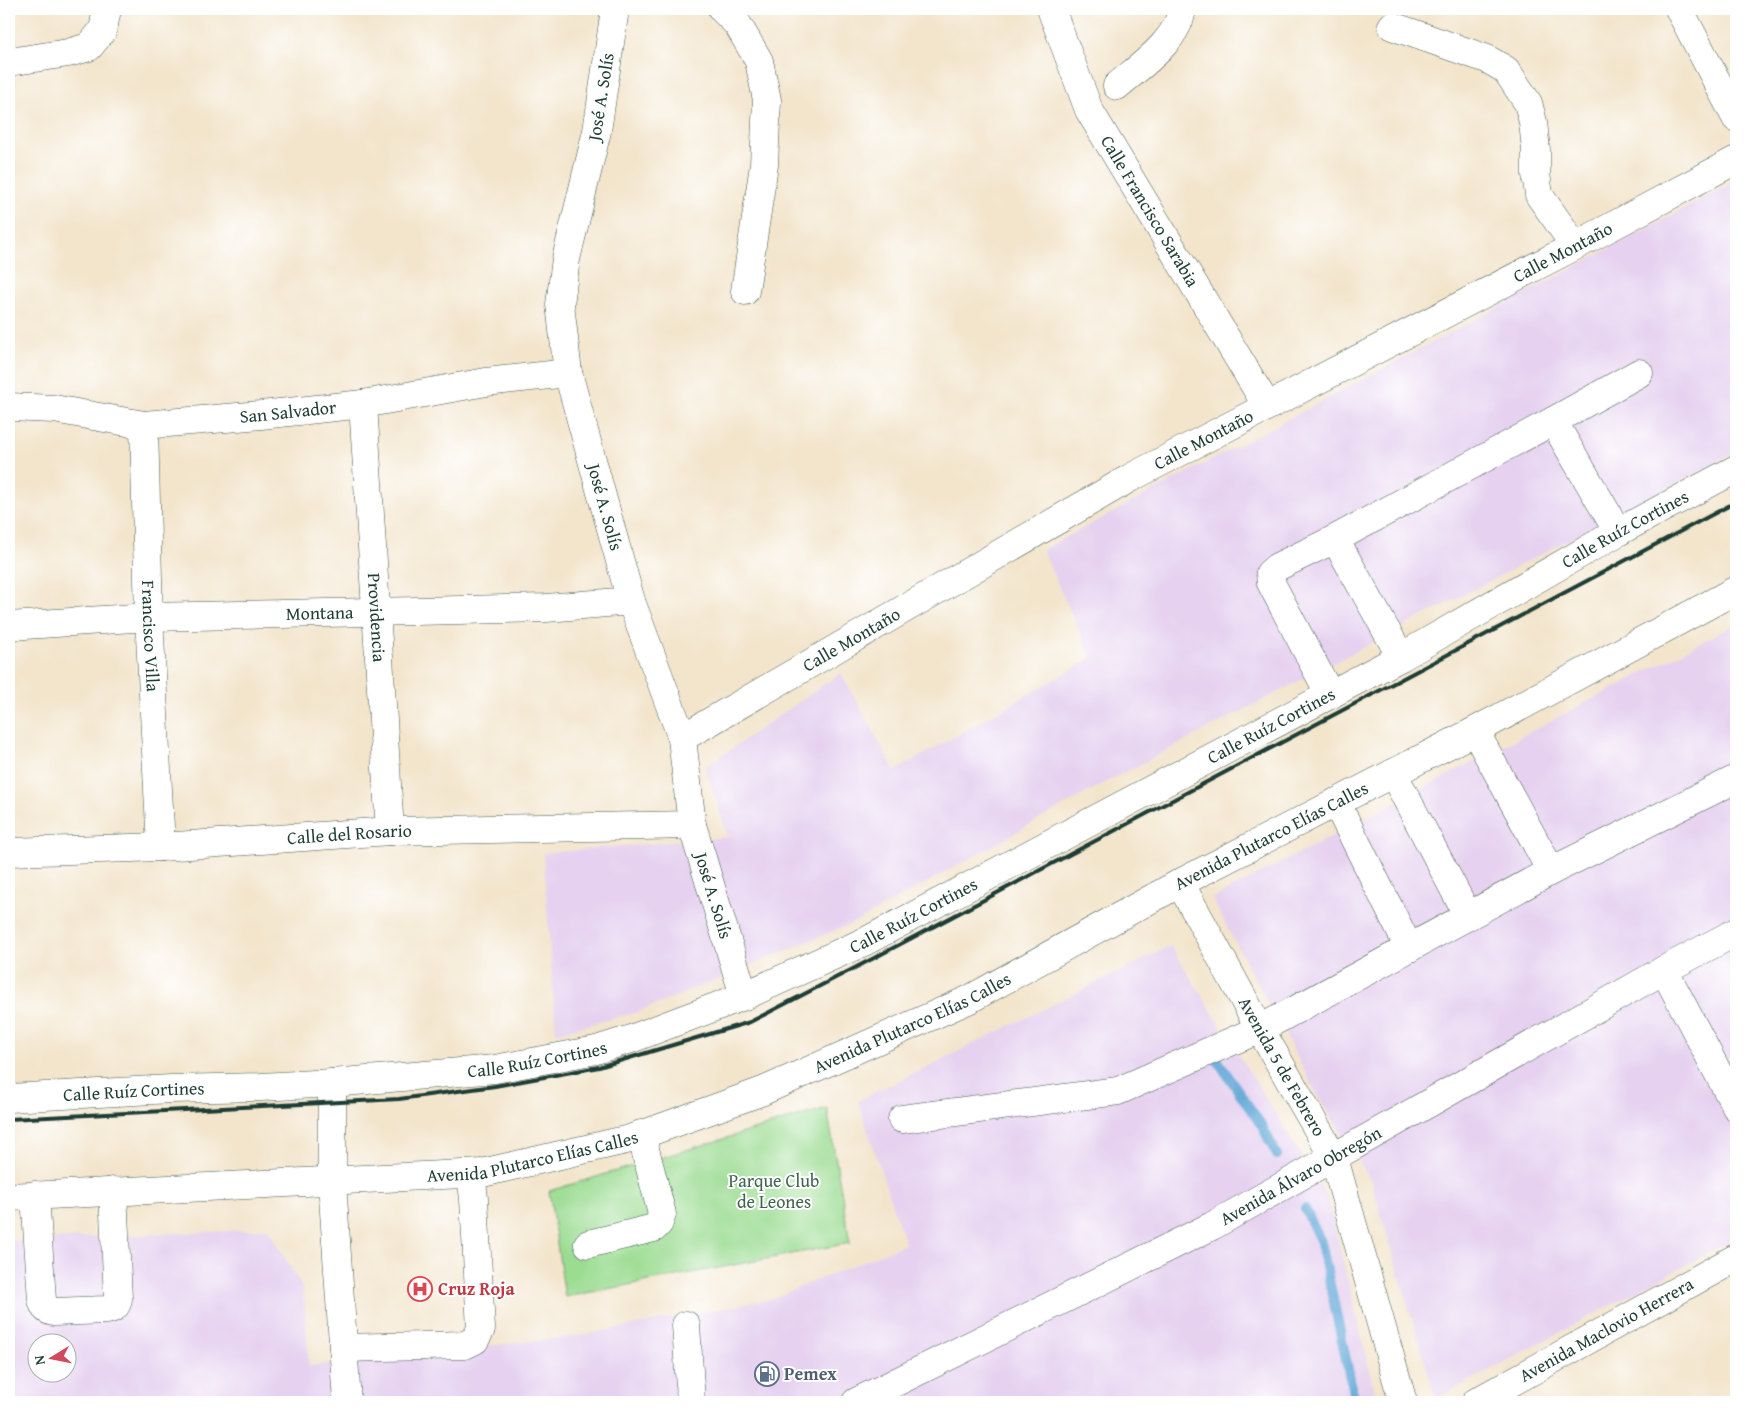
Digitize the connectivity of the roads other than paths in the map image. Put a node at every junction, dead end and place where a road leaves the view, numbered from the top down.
1 (107, 9) edge
2 (615, 9) edge
3 (722, 9) edge
4 (1051, 9) edge
5 (1182, 9) edge
6 (1679, 9) edge
7 (1392, 26) dead end
8 (9, 62) edge
9 (1117, 86) dead end
10 (1736, 118) edge
11 (1736, 160) edge
12 (1575, 246) junction
13 (745, 291) dead end
14 (1639, 373) dead end
15 (568, 374) junction
16 (363, 404) junction
17 (1267, 406) junction
18 (9, 407) edge
19 (1553, 420) junction
20 (144, 426) junction
21 (1736, 469) edge
22 (1618, 532) junction
23 (1335, 539) junction
24 (1736, 590) edge
25 (630, 600) junction
26 (376, 611) junction
27 (149, 617) junction
28 (9, 626) edge
29 (1401, 657) junction
30 (1330, 695) junction
31 (1475, 731) junction
32 (682, 738) junction
33 (1393, 773) junction
34 (1736, 779) edge
35 (1336, 802) junction
36 (692, 825) junction
37 (390, 831) junction
38 (161, 847) junction
39 (9, 852) edge
40 (1551, 871) junction
41 (1180, 883) junction
42 (1468, 916) junction
43 (1736, 932) edge
44 (1409, 948) junction
45 (1664, 970) junction
46 (744, 996) junction
47 (1260, 1028) junction
48 (332, 1083) junction
49 (9, 1098) edge
50 (1736, 1107) edge
51 (902, 1119) dead end
52 (642, 1134) junction
53 (1334, 1158) junction
54 (471, 1174) junction
55 (332, 1182) junction
56 (113, 1192) junction
57 (22, 1196) edge
58 (588, 1244) dead end
59 (1736, 1258) edge
60 (686, 1324) dead end
61 (343, 1348) junction
62 (347, 1402) edge
63 (690, 1402) edge
64 (856, 1402) edge
65 (1403, 1402) edge
66 (1476, 1402) edge

1 - 8 main road
2 - 15 main road, José A. Solís
3 - 13 main road
4 - 17 main road, Calle Francisco Sarabia
5 - 9 main road
6 - 10 main road
7 - 12 main road
11 - 12 main road, Calle Montaño
12 - 17 main road, Calle Montaño
14 - 19 main road
15 - 16 main road, San Salvador
15 - 25 main road, José A. Solís
16 - 20 main road, San Salvador
16 - 26 main road, Providencia
17 - 32 main road, Calle Montaño
18 - 20 main road, San Salvador
19 - 22 main road
19 - 23 main road
20 - 27 main road, Francisco Villa
21 - 22 main road, Calle Ruíz Cortines
22 - 29 main road, Calle Ruíz Cortines
23 - 29 main road
23 - 30 main road
24 - 31 main road, Avenida Plutarco Elías Calles
25 - 26 main road, Montana
25 - 32 main road, José A. Solís
26 - 27 main road, Montana
26 - 37 main road, Providencia
27 - 28 main road, Montana
27 - 38 main road, Francisco Villa
29 - 30 main road, Calle Ruíz Cortines
30 - 46 main road, Calle Ruíz Cortines
31 - 33 main road, Avenida Plutarco Elías Calles
31 - 40 main road
32 - 36 main road, José A. Solís
33 - 35 main road, Avenida Plutarco Elías Calles
33 - 42 main road
34 - 40 main road
35 - 41 main road, Avenida Plutarco Elías Calles
35 - 44 main road
36 - 37 main road, Calle del Rosario
36 - 46 main road, José A. Solís
37 - 38 main road, Calle del Rosario
38 - 39 main road, Calle del Rosario
40 - 42 main road
41 - 47 main road, Avenida 5 de Febrero
41 - 52 main road, Avenida Plutarco Elías Calles
42 - 44 main road
43 - 45 main road, Avenida Álvaro Obregón
44 - 47 main road
45 - 50 main road
45 - 53 main road, Avenida Álvaro Obregón
46 - 48 main road, Calle Ruíz Cortines
47 - 51 main road
47 - 53 main road, Avenida 5 de Febrero
48 - 49 main road, Calle Ruíz Cortines
48 - 55 main road
52 - 54 main road, Avenida Plutarco Elías Calles
52 - 58 main road
53 - 64 main road, Avenida Álvaro Obregón
53 - 65 main road, Avenida 5 de Febrero
54 - 55 main road, Avenida Plutarco Elías Calles
54 - 61 main road
55 - 56 main road, Avenida Plutarco Elías Calles
55 - 61 main road
56 - 57 main road, Avenida Plutarco Elías Calles
56 - 57 main road
59 - 66 main road, Avenida Maclovio Herrera
60 - 63 main road
61 - 62 main road

